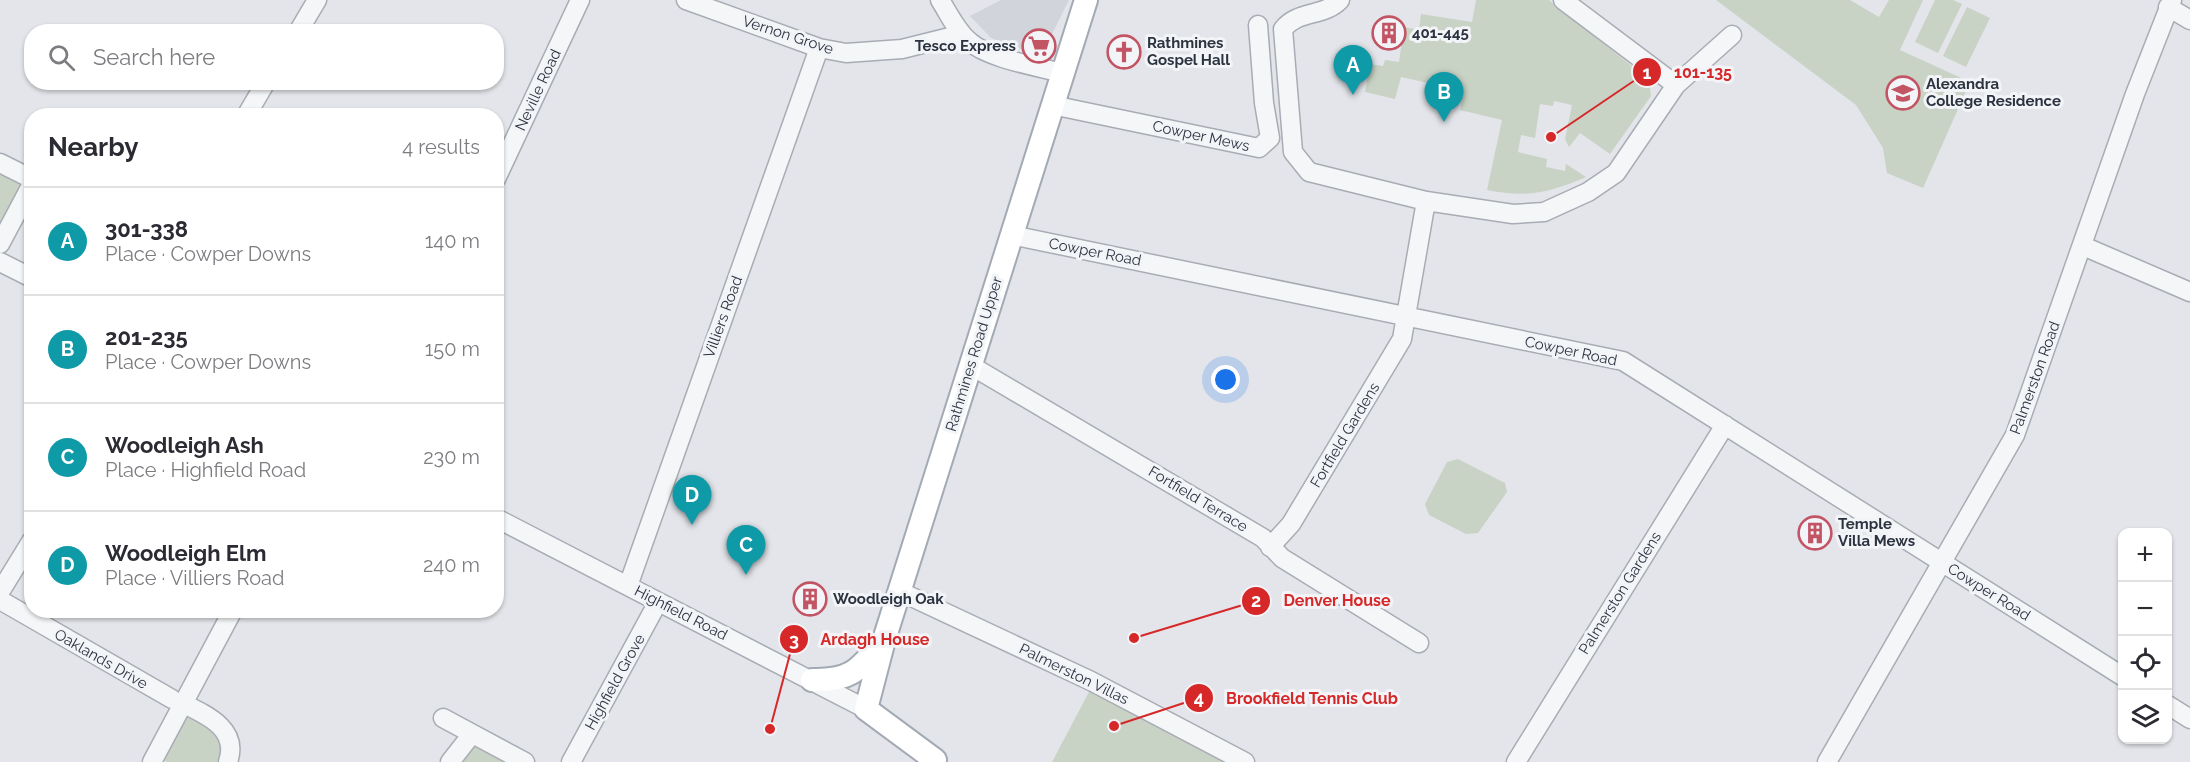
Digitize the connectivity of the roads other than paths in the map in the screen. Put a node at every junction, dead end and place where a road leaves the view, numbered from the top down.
1 (317, 0) edge
2 (580, 0) edge
3 (686, 0) edge
4 (940, 0) edge
5 (1086, 0) edge
6 (1340, 0) edge
7 (1563, 0) edge
8 (2170, 4) edge
9 (2190, 20) edge
10 (303, 24) edge
11 (1258, 25) dead end
12 (962, 34) junction
13 (1732, 35) dead end
14 (819, 48) junction
15 (1062, 73) junction
16 (1676, 85) junction
17 (261, 90) edge
18 (1052, 105) junction
19 (251, 108) edge
20 (504, 162) edge
21 (0, 163) edge
22 (24, 175) edge
23 (24, 199) edge
24 (1426, 201) junction
25 (1011, 236) junction
26 (0, 244) edge
27 (2083, 246) junction
28 (0, 262) edge
29 (24, 274) edge
30 (2190, 292) edge
31 (1405, 315) junction
32 (970, 365) junction
33 (1725, 425) junction
34 (504, 522) edge
35 (1270, 547) junction
36 (24, 553) edge
37 (1942, 564) junction
38 (628, 586) junction
39 (900, 591) junction
40 (0, 592) edge
41 (0, 600) edge
42 (658, 602) junction
43 (24, 614) edge
44 (31, 618) edge
45 (228, 618) edge
46 (884, 640) junction
47 (1419, 643) dead end
48 (2118, 674) edge
49 (812, 680) junction
50 (178, 702) junction
51 (2172, 708) edge
52 (866, 709) junction
53 (443, 718) dead end
54 (2190, 719) edge
55 (472, 734) junction
56 (936, 761) edge
57 (152, 762) edge
58 (228, 762) edge
59 (450, 762) edge
60 (525, 762) edge
61 (571, 762) edge
62 (1245, 762) edge
63 (1516, 762) edge
64 (1827, 762) edge

1 - 10 street
2 - 20 street, Neville Road
3 - 14 street, Vernon Grove
4 - 12 street
5 - 15 main road, Rathmines Road Upper
6 - 24 street
7 - 16 street
8 - 9 street
8 - 27 street, Palmerston Road
11 - 18 street, Cowper Mews
12 - 14 street, Vernon Grove
12 - 15 street
13 - 16 street
14 - 38 street, Villiers Road
15 - 18 main road, Rathmines Road Upper
16 - 24 street
17 - 19 street
18 - 25 main road, Rathmines Road Upper
21 - 22 street
23 - 26 street
24 - 31 street, Fortfield Gardens
25 - 31 street, Cowper Road
25 - 32 main road, Rathmines Road Upper
27 - 30 street
27 - 37 street, Palmerston Road
28 - 29 street
31 - 33 street, Cowper Road
31 - 35 street, Fortfield Gardens
32 - 35 street, Fortfield Terrace
32 - 39 main road, Rathmines Road Upper
33 - 37 street, Cowper Road
33 - 63 street, Palmerston Gardens
34 - 38 street, Highfield Road
35 - 47 street, Fortfield Terrace
36 - 40 street
37 - 48 street, Cowper Road
37 - 64 street, Palmerston Road
38 - 42 street, Highfield Road
39 - 46 main road, Rathmines Road Upper
39 - 62 street, Palmerston Villas
41 - 43 street, Oaklands Drive
42 - 49 street, Highfield Road
42 - 61 street, Highfield Grove
44 - 50 street, Oaklands Drive
45 - 50 street
46 - 49 main road
46 - 52 main road, Rathmines Road Upper
49 - 52 street, Highfield Road
50 - 57 street
50 - 58 street, Oaklands Drive
51 - 54 street
52 - 56 main road
53 - 55 street
55 - 59 street
55 - 60 street

